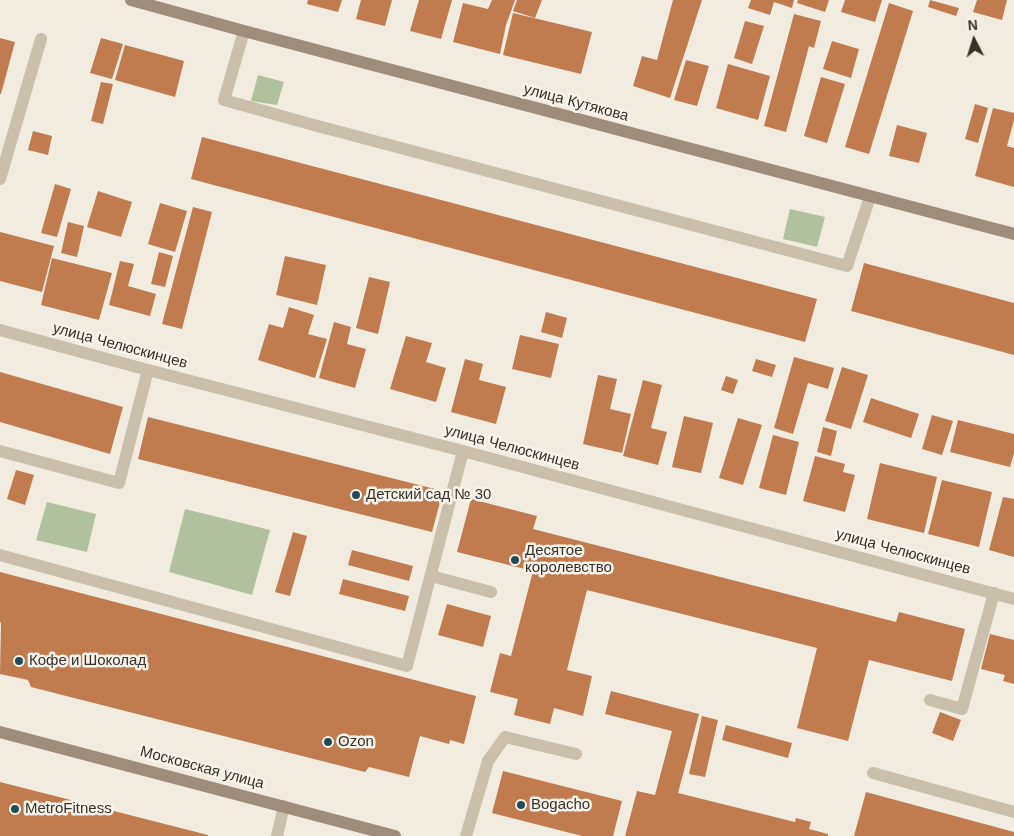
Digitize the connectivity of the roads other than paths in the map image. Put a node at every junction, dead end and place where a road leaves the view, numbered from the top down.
1 (131, 0) edge
2 (244, 31) junction
3 (41, 39) dead end
4 (0, 179) edge
5 (870, 197) junction
6 (1014, 234) edge
7 (0, 330) edge
8 (148, 370) junction
9 (0, 451) edge
10 (463, 452) junction
11 (0, 555) edge
12 (431, 576) junction
13 (491, 592) dead end
14 (994, 594) junction
15 (1014, 599) edge
16 (930, 700) dead end
17 (0, 732) edge
18 (576, 754) dead end
19 (873, 773) dead end
20 (284, 806) junction
21 (1014, 812) edge
22 (360, 831) edge
23 (277, 836) edge
24 (395, 836) edge
25 (466, 836) edge

1 - 2 street, улица Кутякова
2 - 5 street, улица Кутякова
2 - 5 street
3 - 4 street
5 - 6 street, улица Кутякова
7 - 8 street, улица Челюскинцев
8 - 9 street
8 - 10 street, улица Челюскинцев
10 - 12 street
10 - 14 street, улица Челюскинцев
11 - 12 street
12 - 13 street
14 - 15 street, улица Челюскинцев
14 - 16 street
17 - 20 street, Московская улица
18 - 25 street
19 - 21 street
20 - 22 street, Московская улица
20 - 23 street
22 - 24 street, Московская улица

